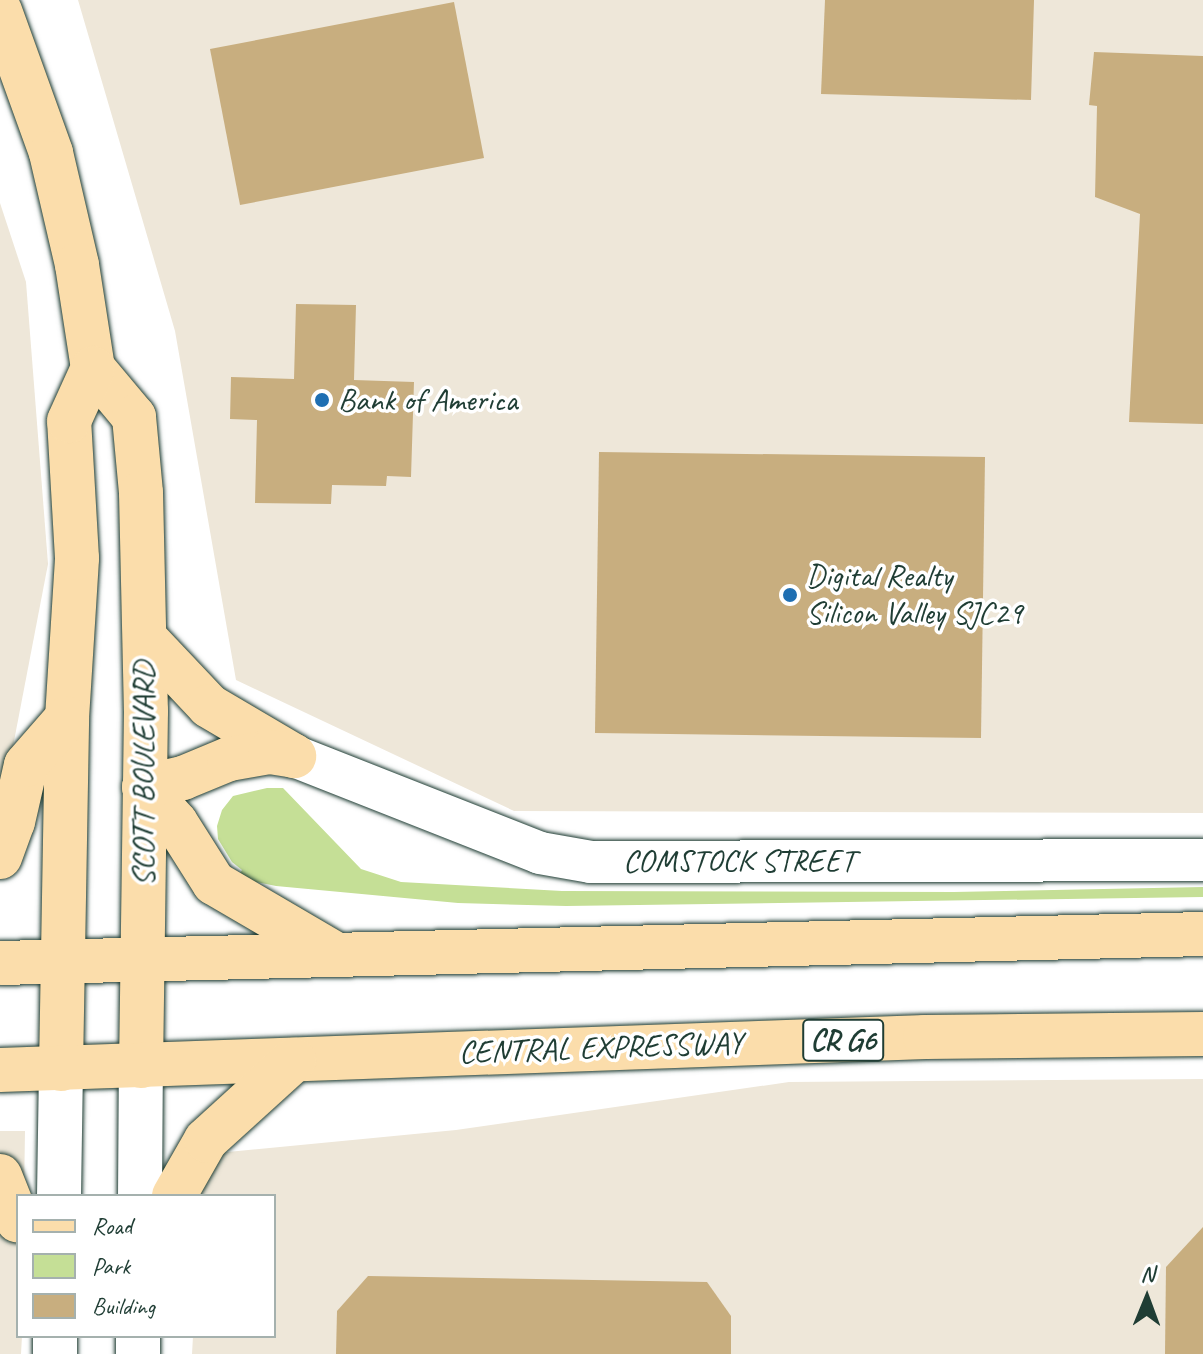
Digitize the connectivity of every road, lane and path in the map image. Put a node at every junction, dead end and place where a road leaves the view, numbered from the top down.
1 (0, 11) edge
2 (93, 368) junction
3 (145, 638) junction
4 (67, 718) junction
5 (294, 756) junction
6 (144, 787) junction
7 (0, 857) edge
8 (1203, 860) edge
9 (1203, 934) edge
10 (334, 953) junction
11 (143, 960) junction
12 (64, 962) junction
13 (0, 963) edge
14 (1203, 1034) edge
15 (294, 1060) junction
16 (141, 1066) junction
17 (61, 1069) junction
18 (0, 1070) edge
19 (0, 1176) edge
20 (59, 1194) edge
21 (140, 1194) edge
22 (175, 1194) edge
23 (16, 1216) edge

1 - 2 main road
2 - 3 main road, SCOTT BOULEVARD
2 - 4 main road
3 - 5 main road
3 - 6 main road, SCOTT BOULEVARD
4 - 7 main road
4 - 12 main road
5 - 6 main road
5 - 8 street, COMSTOCK STREET
6 - 10 main road
6 - 11 main road, SCOTT BOULEVARD
9 - 10 main road
10 - 11 main road
11 - 12 main road
11 - 16 main road, SCOTT BOULEVARD
12 - 13 main road
12 - 17 main road
14 - 15 main road, CENTRAL EXPRESSWAY / CR G6
15 - 16 main road, CENTRAL EXPRESSWAY / CR G6
15 - 22 main road
16 - 17 main road, CENTRAL EXPRESSWAY / CR G6
16 - 21 main road, SCOTT BOULEVARD
17 - 18 main road, CENTRAL EXPRESSWAY / CR G6
17 - 20 main road
19 - 23 main road

